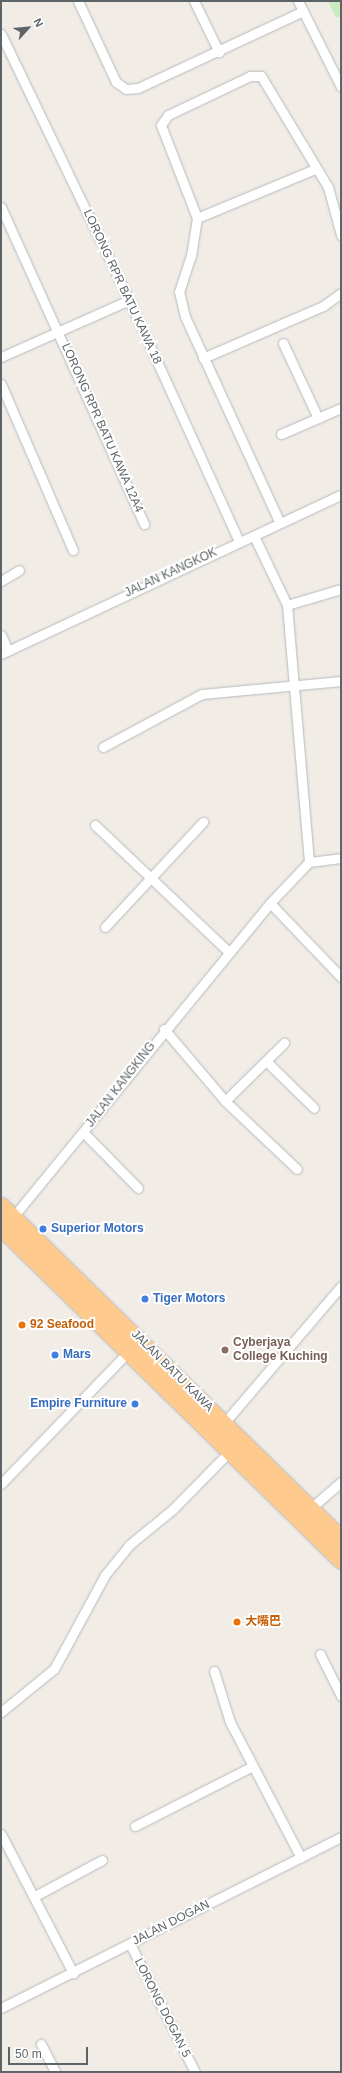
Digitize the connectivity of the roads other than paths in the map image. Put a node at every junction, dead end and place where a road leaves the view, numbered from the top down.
1 (78, 1) edge
2 (194, 1) edge
3 (298, 1) edge
4 (303, 11) junction
5 (1, 34) edge
6 (219, 52) junction
7 (341, 87) edge
8 (315, 169) junction
9 (1, 207) edge
10 (197, 218) junction
11 (341, 235) edge
12 (341, 293) edge
13 (130, 300) junction
14 (60, 332) junction
15 (283, 342) dead end
16 (1, 358) edge
17 (203, 358) junction
18 (1, 384) edge
19 (341, 408) edge
20 (318, 418) junction
21 (281, 434) dead end
22 (341, 495) edge
23 (280, 522) junction
24 (144, 524) dead end
25 (254, 536) junction
26 (239, 541) junction
27 (73, 550) dead end
28 (19, 570) dead end
29 (1, 580) edge
30 (341, 589) edge
31 (287, 605) junction
32 (1, 635) edge
33 (4, 652) edge
34 (341, 681) edge
35 (297, 685) junction
36 (103, 747) dead end
37 (204, 822) dead end
38 (95, 825) dead end
39 (341, 858) edge
40 (309, 862) junction
41 (150, 878) junction
42 (270, 903) junction
43 (104, 927) dead end
44 (228, 951) junction
45 (341, 977) edge
46 (164, 1029) junction
47 (284, 1043) dead end
48 (266, 1061) junction
49 (225, 1100) junction
50 (314, 1108) dead end
51 (84, 1133) junction
52 (297, 1169) dead end
53 (138, 1188) dead end
54 (5, 1217) edge
55 (341, 1286) edge
56 (128, 1352) junction
57 (225, 1422) junction
58 (229, 1452) junction
59 (341, 1482) edge
60 (1, 1484) edge
61 (311, 1508) junction
62 (341, 1539) edge
63 (341, 1560) edge
64 (320, 1654) dead end
65 (214, 1671) dead end
66 (341, 1696) edge
67 (1, 1712) edge
68 (251, 1767) junction
69 (135, 1826) dead end
70 (1, 1834) edge
71 (341, 1837) edge
72 (301, 1858) junction
73 (102, 1860) dead end
74 (35, 1896) junction
75 (130, 1944) junction
76 (72, 1973) junction
77 (1, 2008) edge
78 (41, 2044) dead end
79 (55, 2072) edge
80 (195, 2072) edge

1 - 6 street
2 - 6 street
3 - 4 street
4 - 6 street
4 - 7 street
5 - 13 street, LORONG RPR BATU KAWA 18
8 - 10 street
8 - 10 street
8 - 11 street
9 - 14 street, LORONG RPR BATU KAWA 12A4
10 - 17 street
12 - 17 street
13 - 14 street
13 - 26 street, LORONG RPR BATU KAWA 18
14 - 16 street
14 - 24 street, LORONG RPR BATU KAWA 12A4
15 - 20 street
17 - 23 street
18 - 27 street
19 - 20 street
20 - 21 street
22 - 23 street, JALAN KANGKOK
23 - 25 street, JALAN KANGKOK
25 - 26 street, JALAN KANGKOK
25 - 31 street
26 - 33 street, JALAN KANGKOK
28 - 29 street
30 - 31 street
31 - 35 street
32 - 33 street
34 - 35 street
35 - 36 street
35 - 40 street
37 - 41 street
38 - 41 street
39 - 40 street
40 - 42 street, JALAN KANGKING
41 - 43 street
41 - 44 street
42 - 44 street, JALAN KANGKING
42 - 45 street
44 - 46 street, JALAN KANGKING
46 - 49 street
46 - 51 street, JALAN KANGKING
47 - 48 street
48 - 49 street
48 - 50 street
49 - 52 street
51 - 53 street
51 - 54 street, JALAN KANGKING
54 - 56 highway, JALAN BATU KAWA
54 - 57 highway, JALAN BATU KAWA
55 - 57 street
56 - 58 highway, JALAN BATU KAWA
56 - 60 street
57 - 61 highway, JALAN BATU KAWA
58 - 63 highway, JALAN BATU KAWA
58 - 67 street
59 - 61 street
61 - 62 highway, JALAN BATU KAWA
64 - 66 street
65 - 68 street
68 - 69 street
68 - 72 street
70 - 74 street
71 - 72 street, JALAN DOGAN
72 - 75 street, JALAN DOGAN
73 - 74 street
74 - 76 street
75 - 76 street, JALAN DOGAN
75 - 80 street, LORONG DOGAN 5
76 - 77 street, JALAN DOGAN
78 - 79 street

